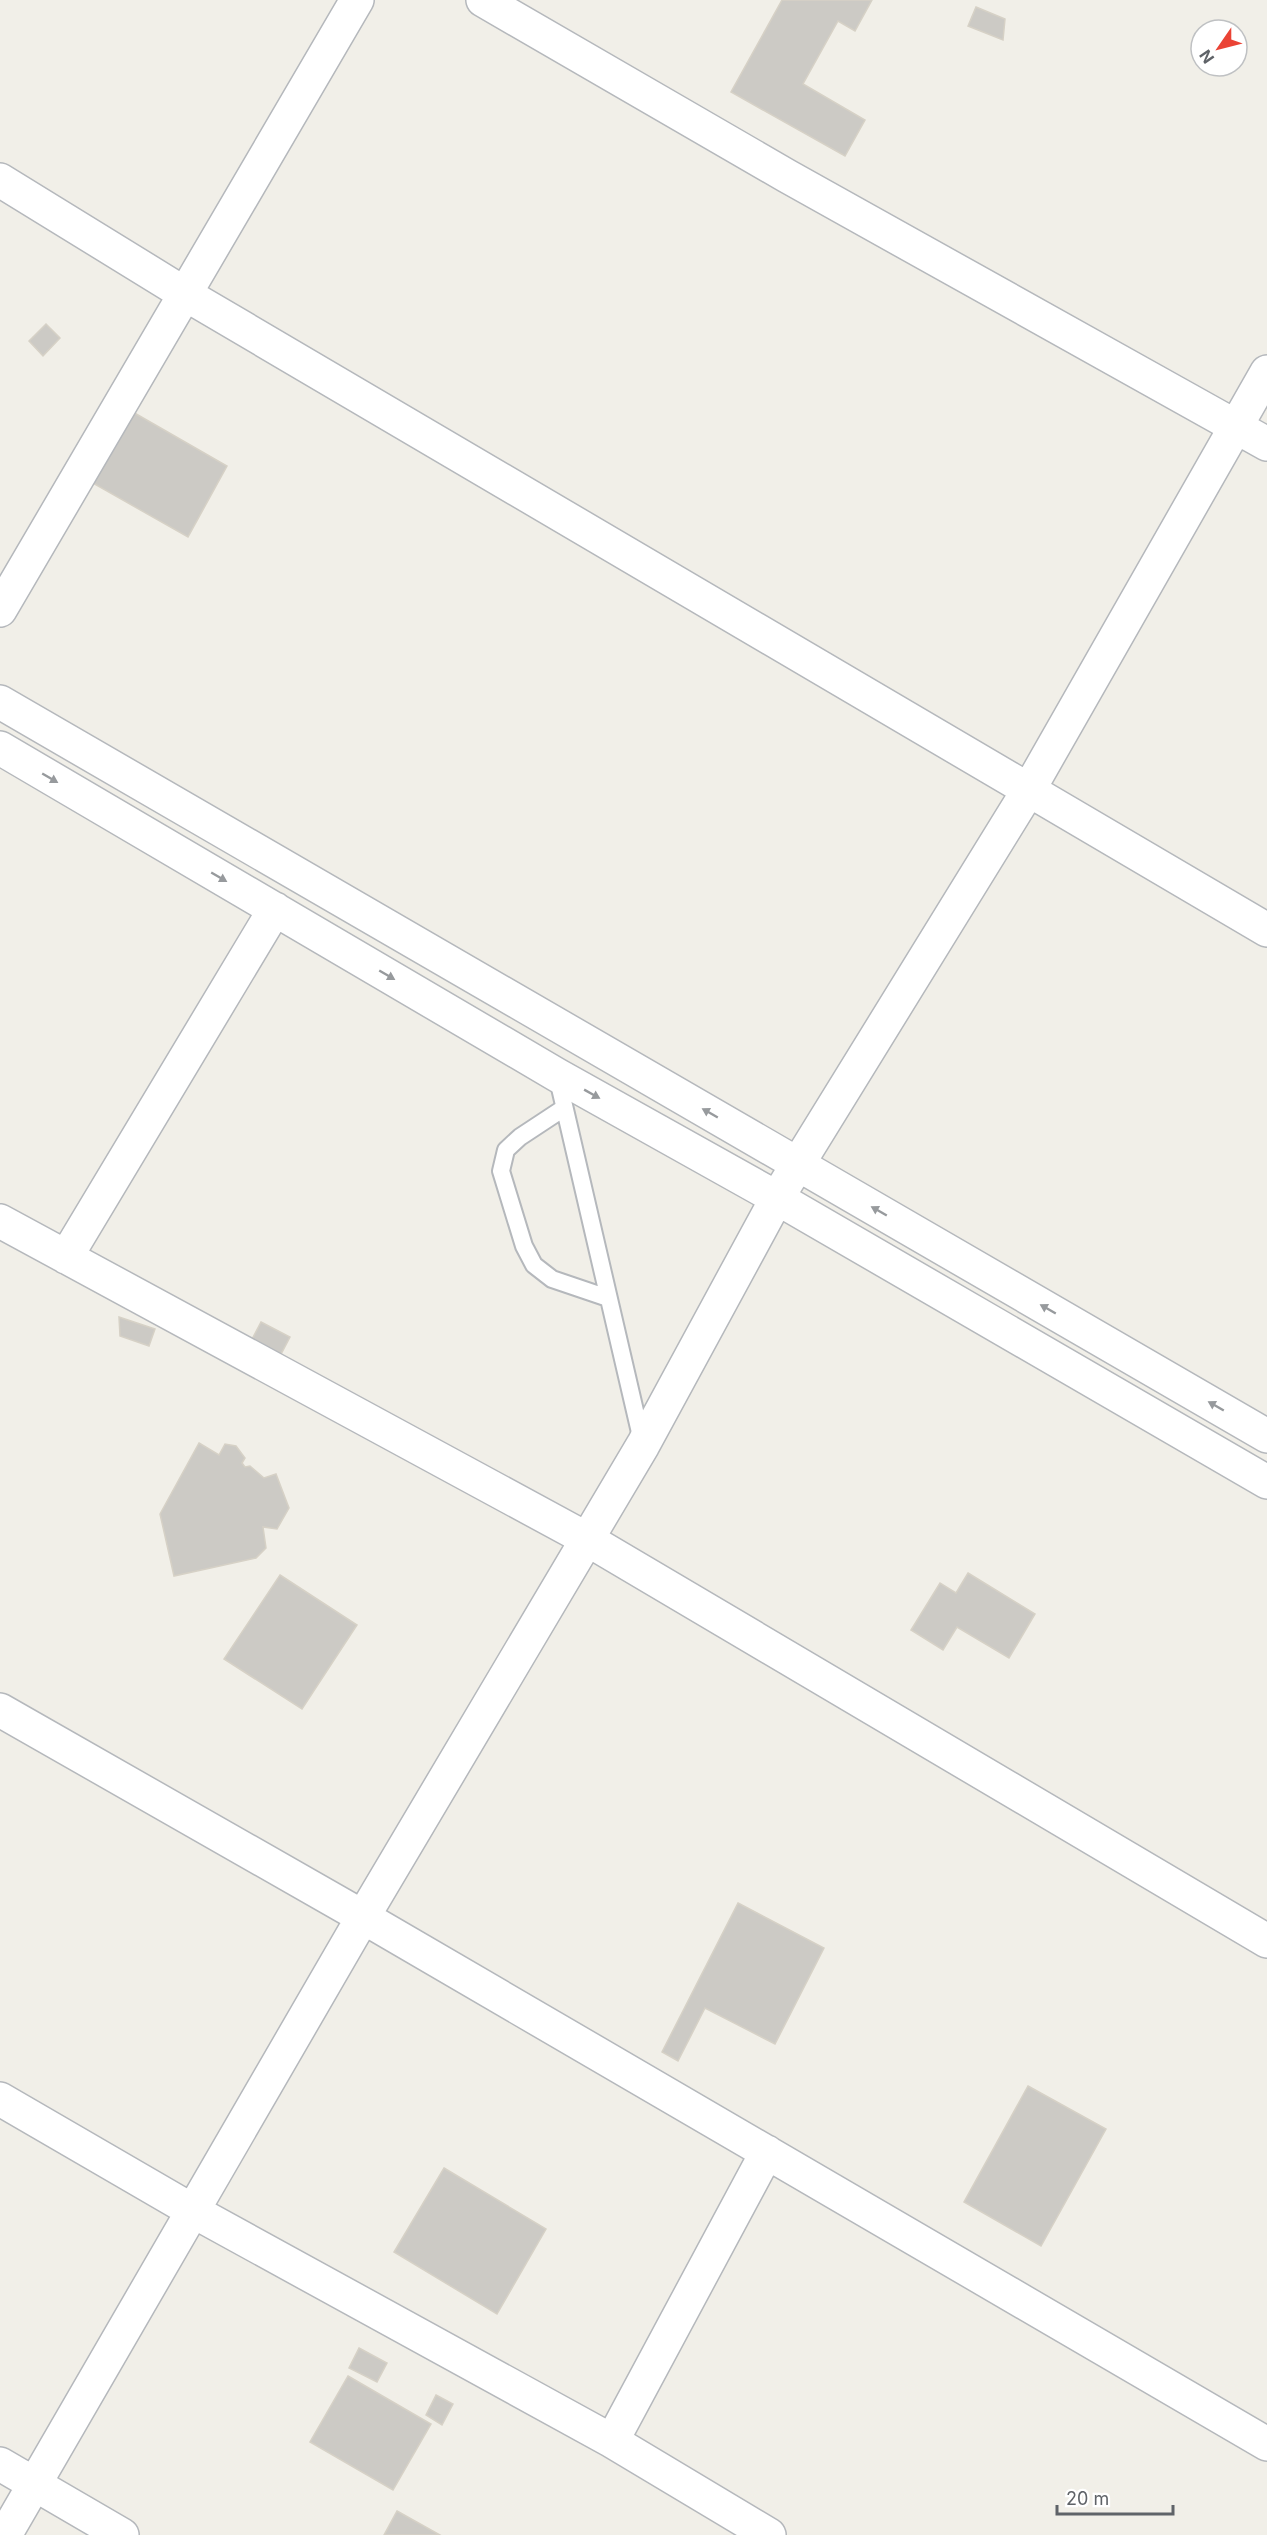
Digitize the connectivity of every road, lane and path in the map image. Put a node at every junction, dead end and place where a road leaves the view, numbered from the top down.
1 (357, 0) edge
2 (483, 0) edge
3 (0, 180) edge
4 (185, 294) junction
5 (1267, 372) edge
6 (1236, 426) junction
7 (1267, 444) edge
8 (0, 610) edge
9 (0, 702) edge
10 (0, 748) edge
11 (1028, 791) junction
12 (275, 909) junction
13 (1267, 930) edge
14 (557, 1075) junction
15 (564, 1108) junction
16 (799, 1165) junction
17 (777, 1198) junction
18 (0, 1221) edge
19 (66, 1257) junction
20 (608, 1298) junction
21 (1267, 1436) edge
22 (642, 1445) junction
23 (1267, 1482) edge
24 (585, 1538) junction
25 (0, 1710) edge
26 (363, 1917) junction
27 (1267, 1941) edge
28 (0, 2099) edge
29 (767, 2152) junction
30 (193, 2211) junction
31 (612, 2441) junction
32 (1267, 2444) edge
33 (0, 2464) edge
34 (35, 2484) junction
35 (5, 2535) edge
36 (122, 2535) edge
37 (769, 2535) edge

1 - 4 street
2 - 6 street
3 - 4 street
4 - 8 street
4 - 11 street
5 - 6 street
6 - 7 street
6 - 11 street
16 -> 9 street
10 -> 12 street
11 - 13 street
11 - 16 street
12 -> 14 street
12 - 19 street
14 - 15 lane
14 -> 17 street
15 - 20 lane
15 - 20 lane
16 - 17 street
21 -> 16 street
17 - 22 street
17 - 23 street
18 - 19 street
19 - 24 street
20 - 22 lane
22 - 24 street
24 - 26 street
24 - 27 street
25 - 26 street
26 - 29 street
26 - 30 street
28 - 30 street
29 - 31 street
29 - 32 street
30 - 31 street
30 - 34 street
31 - 37 street
33 - 34 street
34 - 35 street
34 - 36 street

